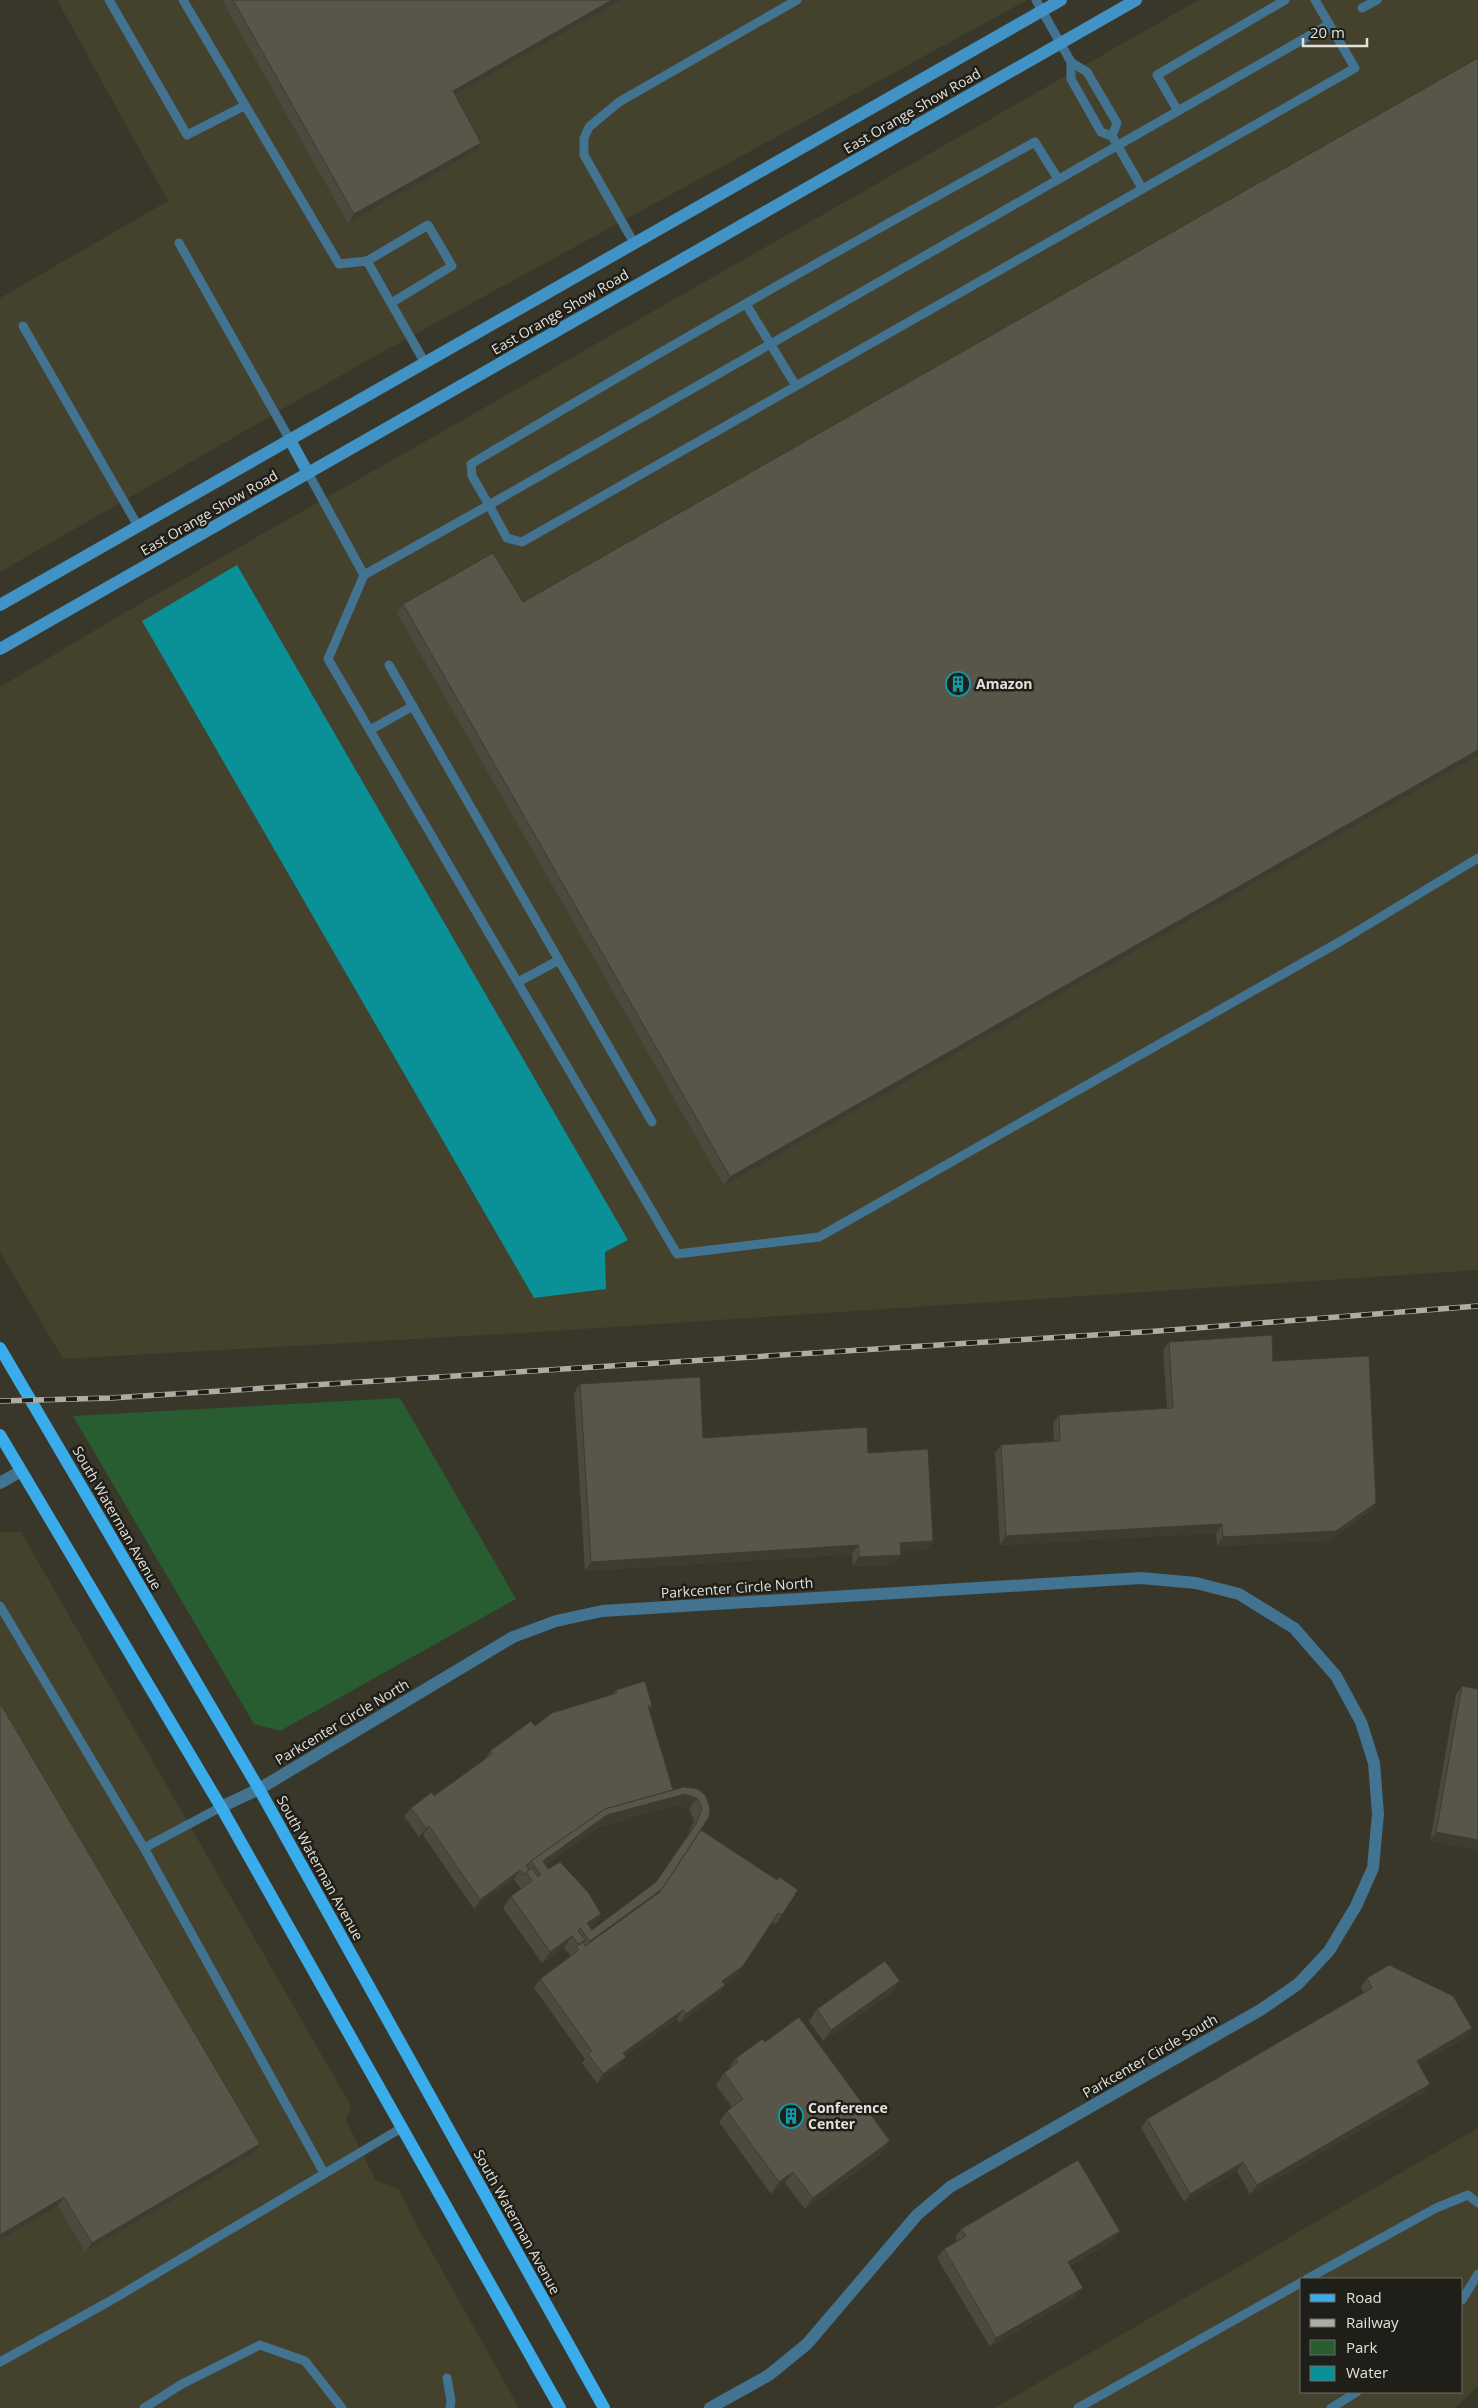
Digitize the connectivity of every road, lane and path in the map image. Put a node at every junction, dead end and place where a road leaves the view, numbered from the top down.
1 (109, 0) edge
2 (183, 0) edge
3 (797, 0) edge
4 (1061, 0) edge
5 (1136, 0) edge
6 (1286, 0) edge
7 (1315, 0) edge
8 (1377, 0) edge
9 (1039, 6) edge
10 (1362, 8) dead end
11 (1328, 25) junction
12 (1060, 43) junction
13 (1071, 62) junction
14 (244, 106) junction
15 (1178, 112) junction
16 (1112, 136) junction
17 (1117, 146) junction
18 (1058, 179) junction
19 (1142, 188) junction
20 (179, 243) dead end
21 (634, 243) junction
22 (367, 260) junction
23 (391, 302) junction
24 (746, 304) junction
25 (23, 326) dead end
26 (769, 343) junction
27 (424, 362) junction
28 (796, 386) junction
29 (290, 440) junction
30 (308, 473) junction
31 (489, 505) junction
32 (138, 526) junction
33 (364, 575) junction
34 (0, 605) edge
35 (0, 649) edge
36 (389, 665) dead end
37 (413, 706) junction
38 (370, 730) junction
39 (1478, 858) edge
40 (559, 960) junction
41 (518, 982) junction
42 (652, 1122) dead end
43 (0, 1348) edge
44 (0, 1435) edge
45 (21, 1470) junction
46 (0, 1483) edge
47 (0, 1606) edge
48 (1294, 1628) joint
49 (259, 1788) junction
50 (221, 1808) junction
51 (144, 1848) junction
52 (403, 2127) junction
53 (324, 2173) junction
54 (1478, 2204) edge
55 (1478, 2274) edge
56 (1309, 2278) edge
57 (1300, 2283) edge
58 (1463, 2298) edge
59 (0, 2362) edge
60 (447, 2378) dead end
61 (1355, 2393) edge
62 (718, 2406) edge
63 (144, 2408) edge
64 (342, 2408) edge
65 (450, 2408) edge
66 (560, 2408) edge
67 (604, 2408) edge
68 (1078, 2408) edge
69 (1331, 2408) edge

1 - 14 lane
2 - 14 lane
3 - 21 lane
4 - 9 main road, East Orange Show Road
5 - 12 main road, East Orange Show Road
6 - 15 lane
7 - 11 lane
8 - 10 lane
9 - 12 lane
9 - 21 main road, East Orange Show Road
11 - 15 lane
11 - 19 lane
12 - 13 lane
12 - 30 main road, East Orange Show Road
13 - 16 lane
13 - 16 lane
14 - 22 lane
15 - 17 lane
16 - 17 lane
17 - 18 lane
17 - 19 lane
18 - 24 lane
18 - 26 lane
19 - 28 lane
20 - 29 lane
21 - 27 main road, East Orange Show Road
22 - 23 lane
22 - 23 lane
23 - 27 lane
24 - 26 lane
24 - 31 lane
25 - 32 lane
26 - 28 lane
26 - 31 lane
27 - 29 main road, East Orange Show Road
28 - 31 lane
29 - 30 main road
29 - 32 main road, East Orange Show Road
30 - 33 lane
30 - 35 main road, East Orange Show Road
31 - 33 lane
32 - 34 main road, East Orange Show Road
33 - 38 lane
36 - 37 lane
37 - 38 lane
37 - 40 lane
38 - 41 lane
39 - 41 lane
40 - 41 lane
40 - 42 lane
43 - 49 main road, South Waterman Avenue
44 - 45 main road
45 - 46 street
45 - 50 main road
47 - 51 lane
48 - 49 street, Parkcenter Circle North
48 - 62 street, Parkcenter Circle South
49 - 50 street, Parkcenter Circle North
49 - 67 main road, South Waterman Avenue
50 - 51 lane
50 - 52 main road
51 - 53 lane
52 - 53 lane
52 - 66 main road
53 - 59 lane
54 - 56 lane
55 - 58 lane
57 - 68 lane
60 - 65 lane
61 - 69 lane
63 - 64 lane

